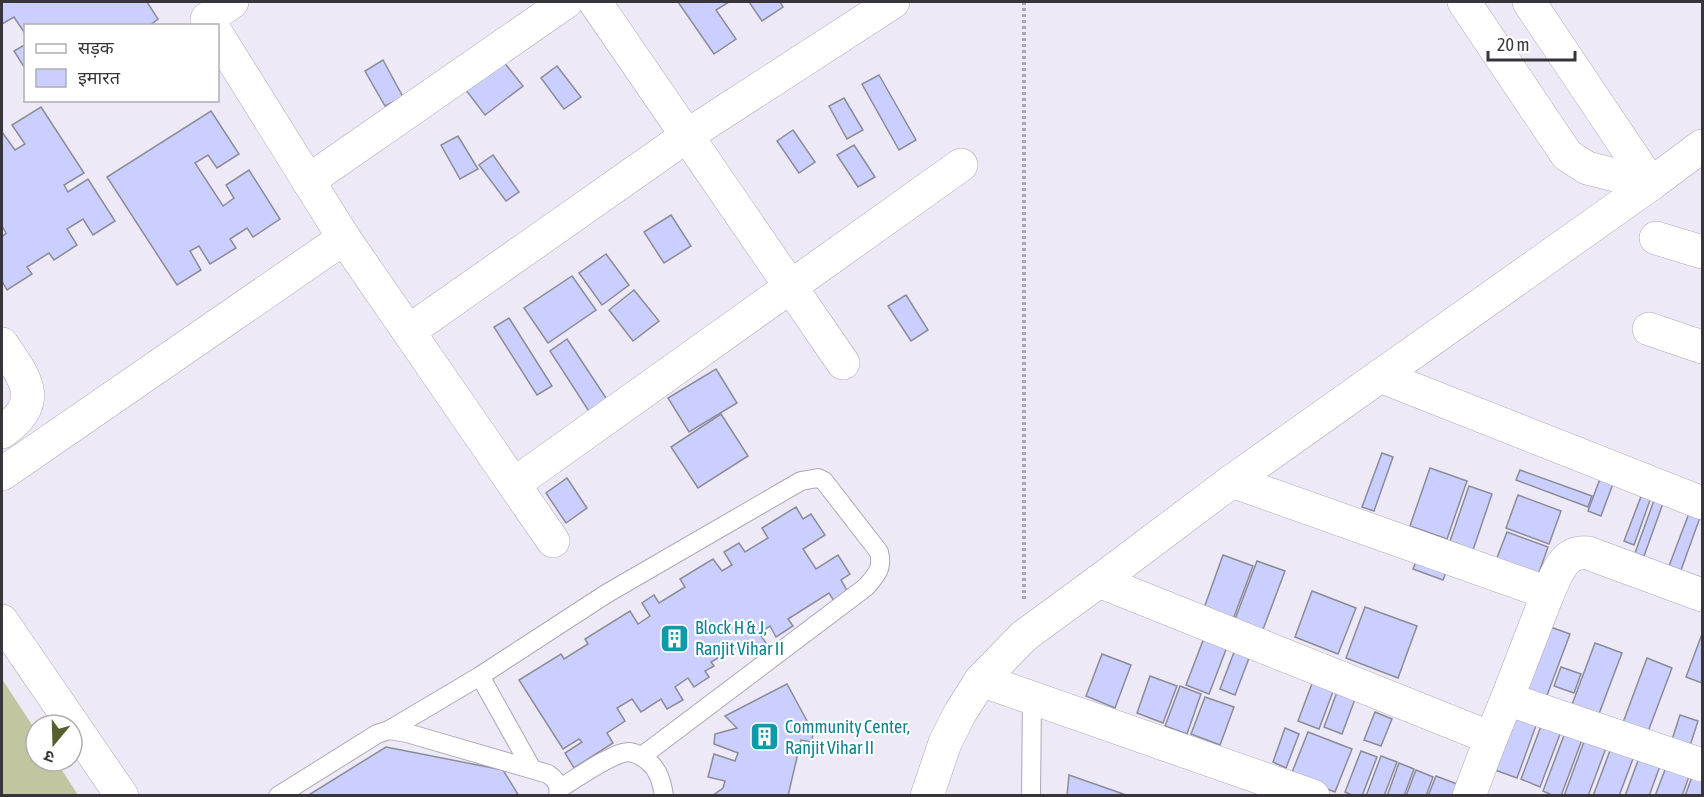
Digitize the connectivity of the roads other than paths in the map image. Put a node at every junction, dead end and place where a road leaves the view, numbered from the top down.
1 (567, 2) edge
2 (595, 2) edge
3 (893, 2) edge
4 (1464, 2) edge
5 (1529, 2) edge
6 (219, 29) edge
7 (688, 135) junction
8 (1702, 146) edge
9 (961, 165) dead end
10 (308, 181) junction
11 (1651, 184) junction
12 (344, 238) junction
13 (1656, 238) dead end
14 (1702, 252) edge
15 (791, 287) junction
16 (1649, 329) dead end
17 (409, 331) junction
18 (2, 344) edge
19 (1702, 347) edge
20 (843, 363) dead end
21 (1380, 376) junction
22 (2, 432) edge
23 (2, 474) edge
24 (1232, 481) junction
25 (514, 484) junction
26 (1702, 504) edge
27 (553, 541) dead end
28 (1099, 581) junction
29 (1548, 592) junction
30 (1702, 595) edge
31 (2, 621) edge
32 (480, 676) junction
33 (981, 680) junction
34 (1032, 698) junction
35 (1507, 699) junction
36 (388, 730) junction
37 (1491, 738) junction
38 (642, 756) junction
39 (1702, 765) edge
40 (532, 769) junction
41 (559, 792) edge
42 (122, 795) edge
43 (278, 795) edge
44 (664, 795) edge
45 (927, 795) edge
46 (1031, 795) edge
47 (1313, 795) edge
48 (1469, 795) edge

1 - 10 street
2 - 7 street
3 - 7 street
4 - 11 street
5 - 11 street
6 - 10 street
7 - 15 street
7 - 17 street
8 - 11 street
9 - 15 street
10 - 12 street
11 - 21 street
12 - 17 street
12 - 23 street
13 - 14 street
15 - 20 street
15 - 25 street
16 - 19 street
17 - 25 street
18 - 22 street
21 - 24 street
21 - 26 street
24 - 28 street
24 - 29 street
25 - 27 street
28 - 33 street
28 - 37 street
29 - 30 street
29 - 35 street
31 - 42 street
32 - 36 lane
32 - 38 lane
32 - 40 lane
33 - 34 street
33 - 45 street
34 - 46 lane
34 - 47 street
35 - 37 street
35 - 39 street
36 - 40 lane
36 - 43 lane
37 - 48 street
38 - 41 lane
38 - 44 lane
40 - 41 lane

